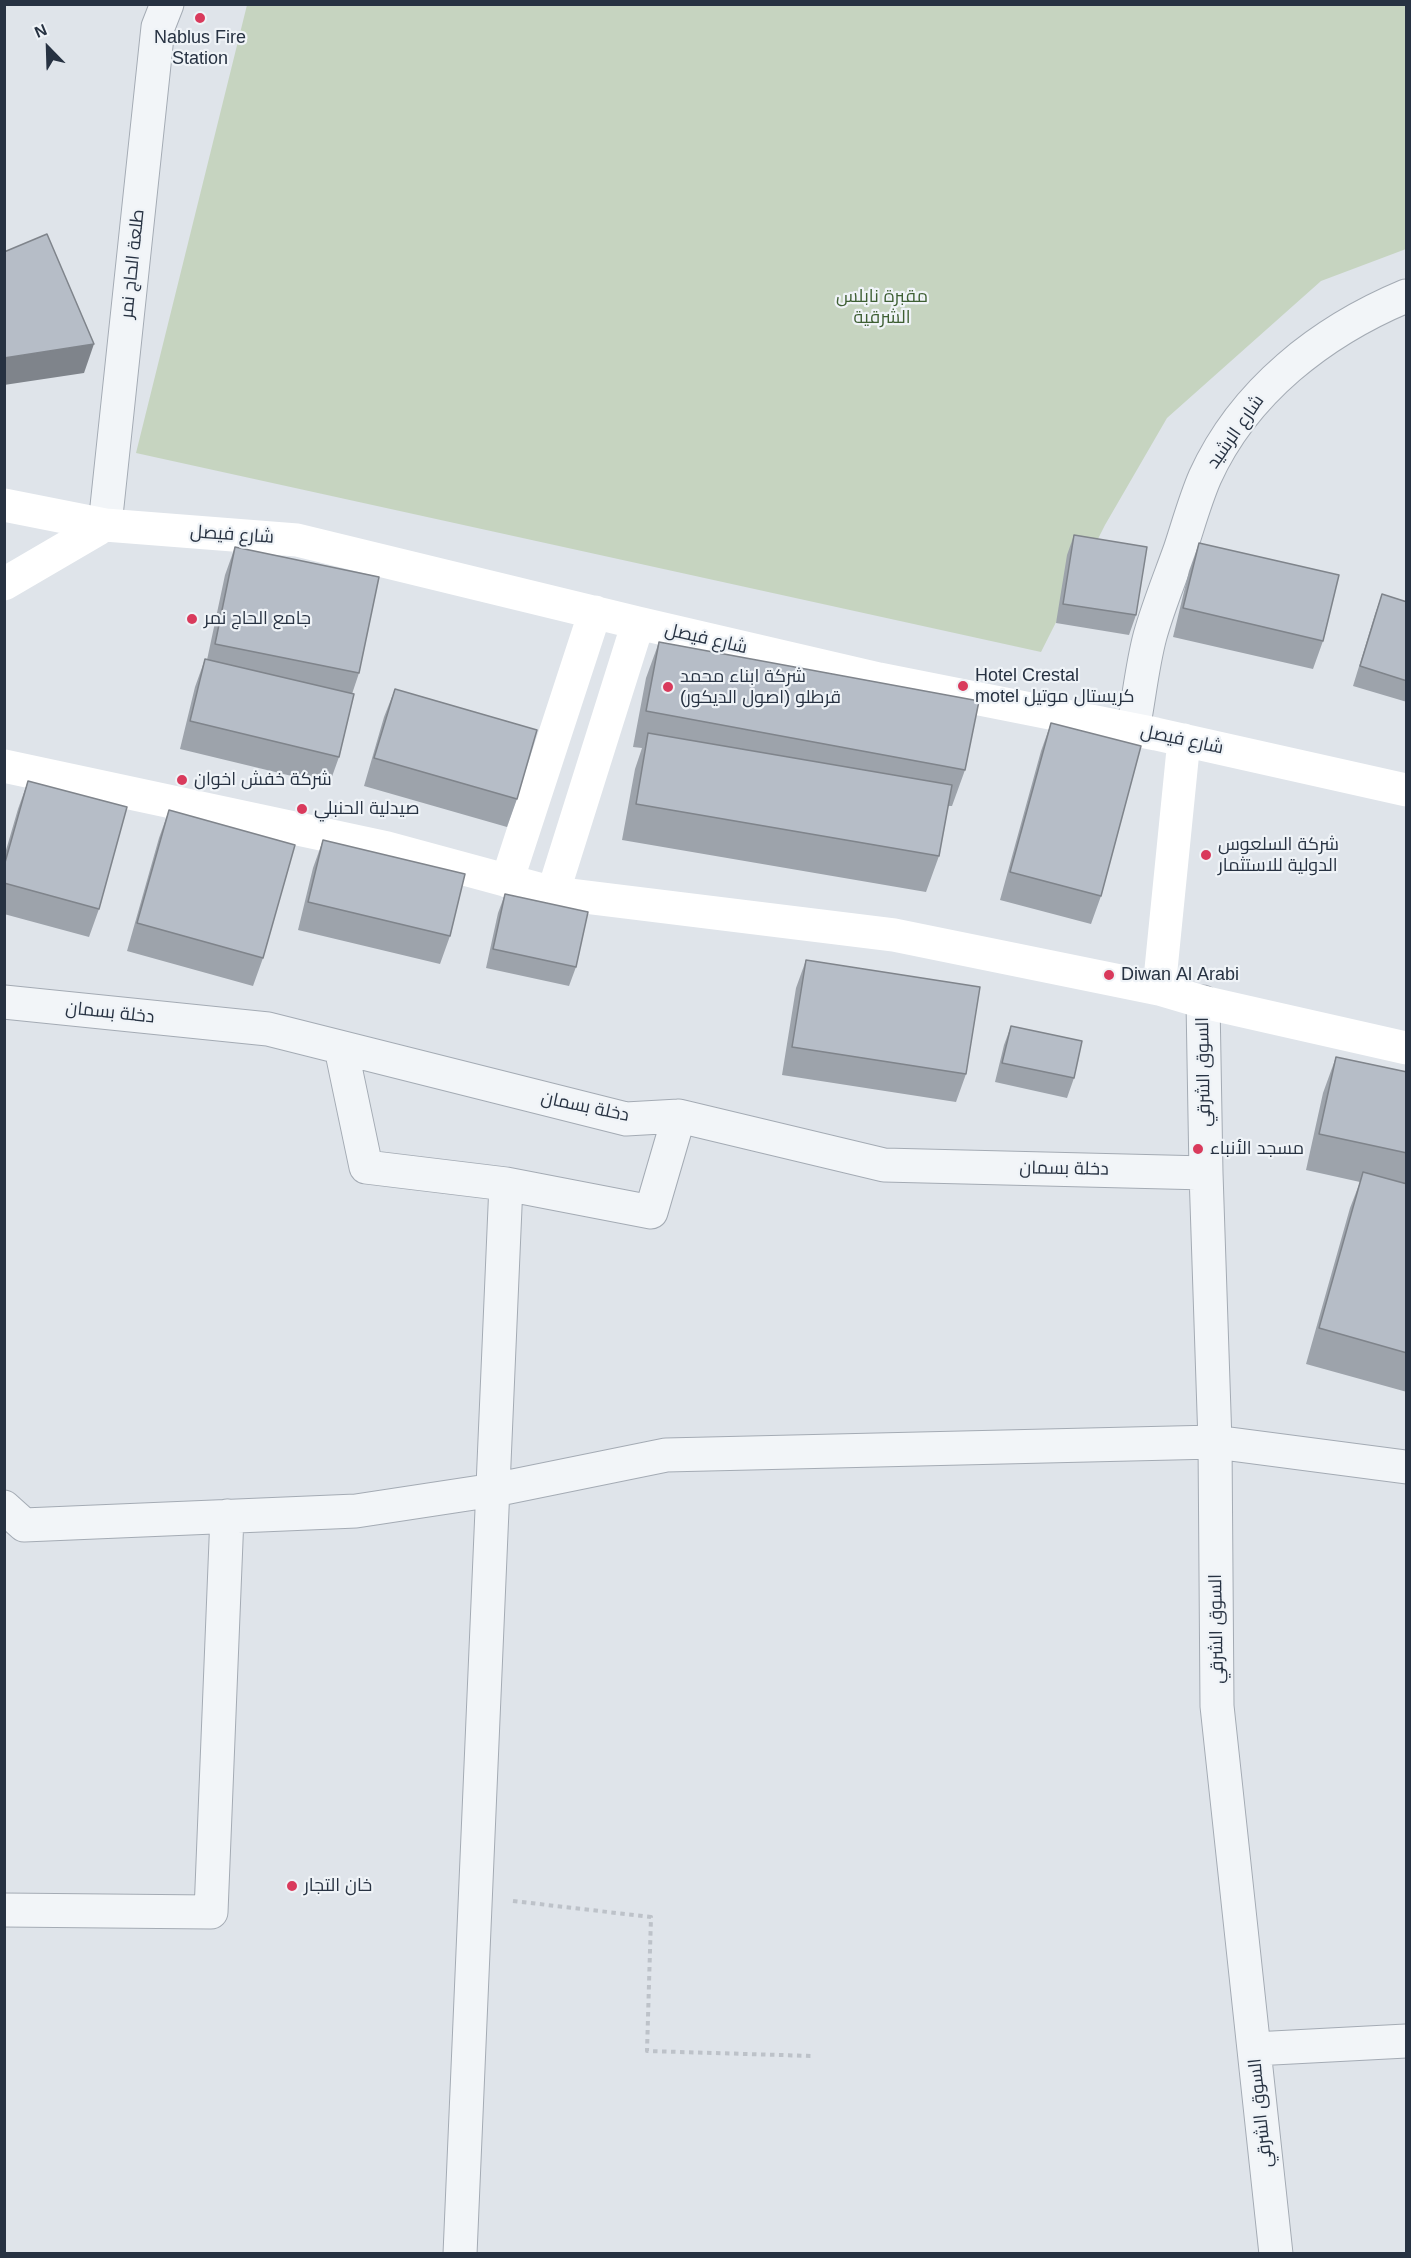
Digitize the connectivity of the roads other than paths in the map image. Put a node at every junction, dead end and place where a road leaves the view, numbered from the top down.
1 (155, 12) edge
2 (1407, 296) edge
3 (4, 506) edge
4 (105, 525) junction
5 (4, 585) edge
6 (595, 612) junction
7 (638, 623) junction
8 (1133, 729) junction
9 (1184, 740) junction
10 (4, 766) edge
11 (1407, 790) edge
12 (507, 881) junction
13 (553, 894) junction
14 (1159, 989) junction
15 (4, 1002) edge
16 (1203, 1002) junction
17 (341, 1048) junction
18 (1407, 1048) edge
19 (679, 1116) junction
20 (1206, 1173) junction
21 (506, 1184) junction
22 (1215, 1442) junction
23 (1407, 1467) edge
24 (494, 1490) junction
25 (4, 1507) edge
26 (227, 1516) junction
27 (4, 1910) edge
28 (1407, 2041) edge
29 (1254, 2049) junction
30 (460, 2253) edge
31 (1276, 2253) edge

1 - 4 street, طلعة الحاج نمر
2 - 8 street, شارع الرشيد
3 - 4 main road, شارع فيصل
4 - 5 main road
4 - 6 main road, شارع فيصل
6 - 7 main road, شارع فيصل
6 - 12 main road
7 - 8 main road, شارع فيصل
7 - 13 main road
8 - 9 main road, شارع فيصل
9 - 11 main road, شارع فيصل
9 - 14 main road
10 - 12 main road
12 - 13 main road
13 - 14 main road
14 - 16 main road
15 - 17 street, دخلة بسمان
16 - 18 main road
16 - 20 street, السوق الشرقي
17 - 19 street, دخلة بسمان
17 - 21 street
19 - 20 street, دخلة بسمان
19 - 21 street
20 - 22 street, السوق الشرقي
21 - 24 street
22 - 23 street
22 - 24 street
22 - 29 street, السوق الشرقي
24 - 26 street
24 - 30 street
25 - 26 street
26 - 27 street
28 - 29 street
29 - 31 street, السوق الشرقي

